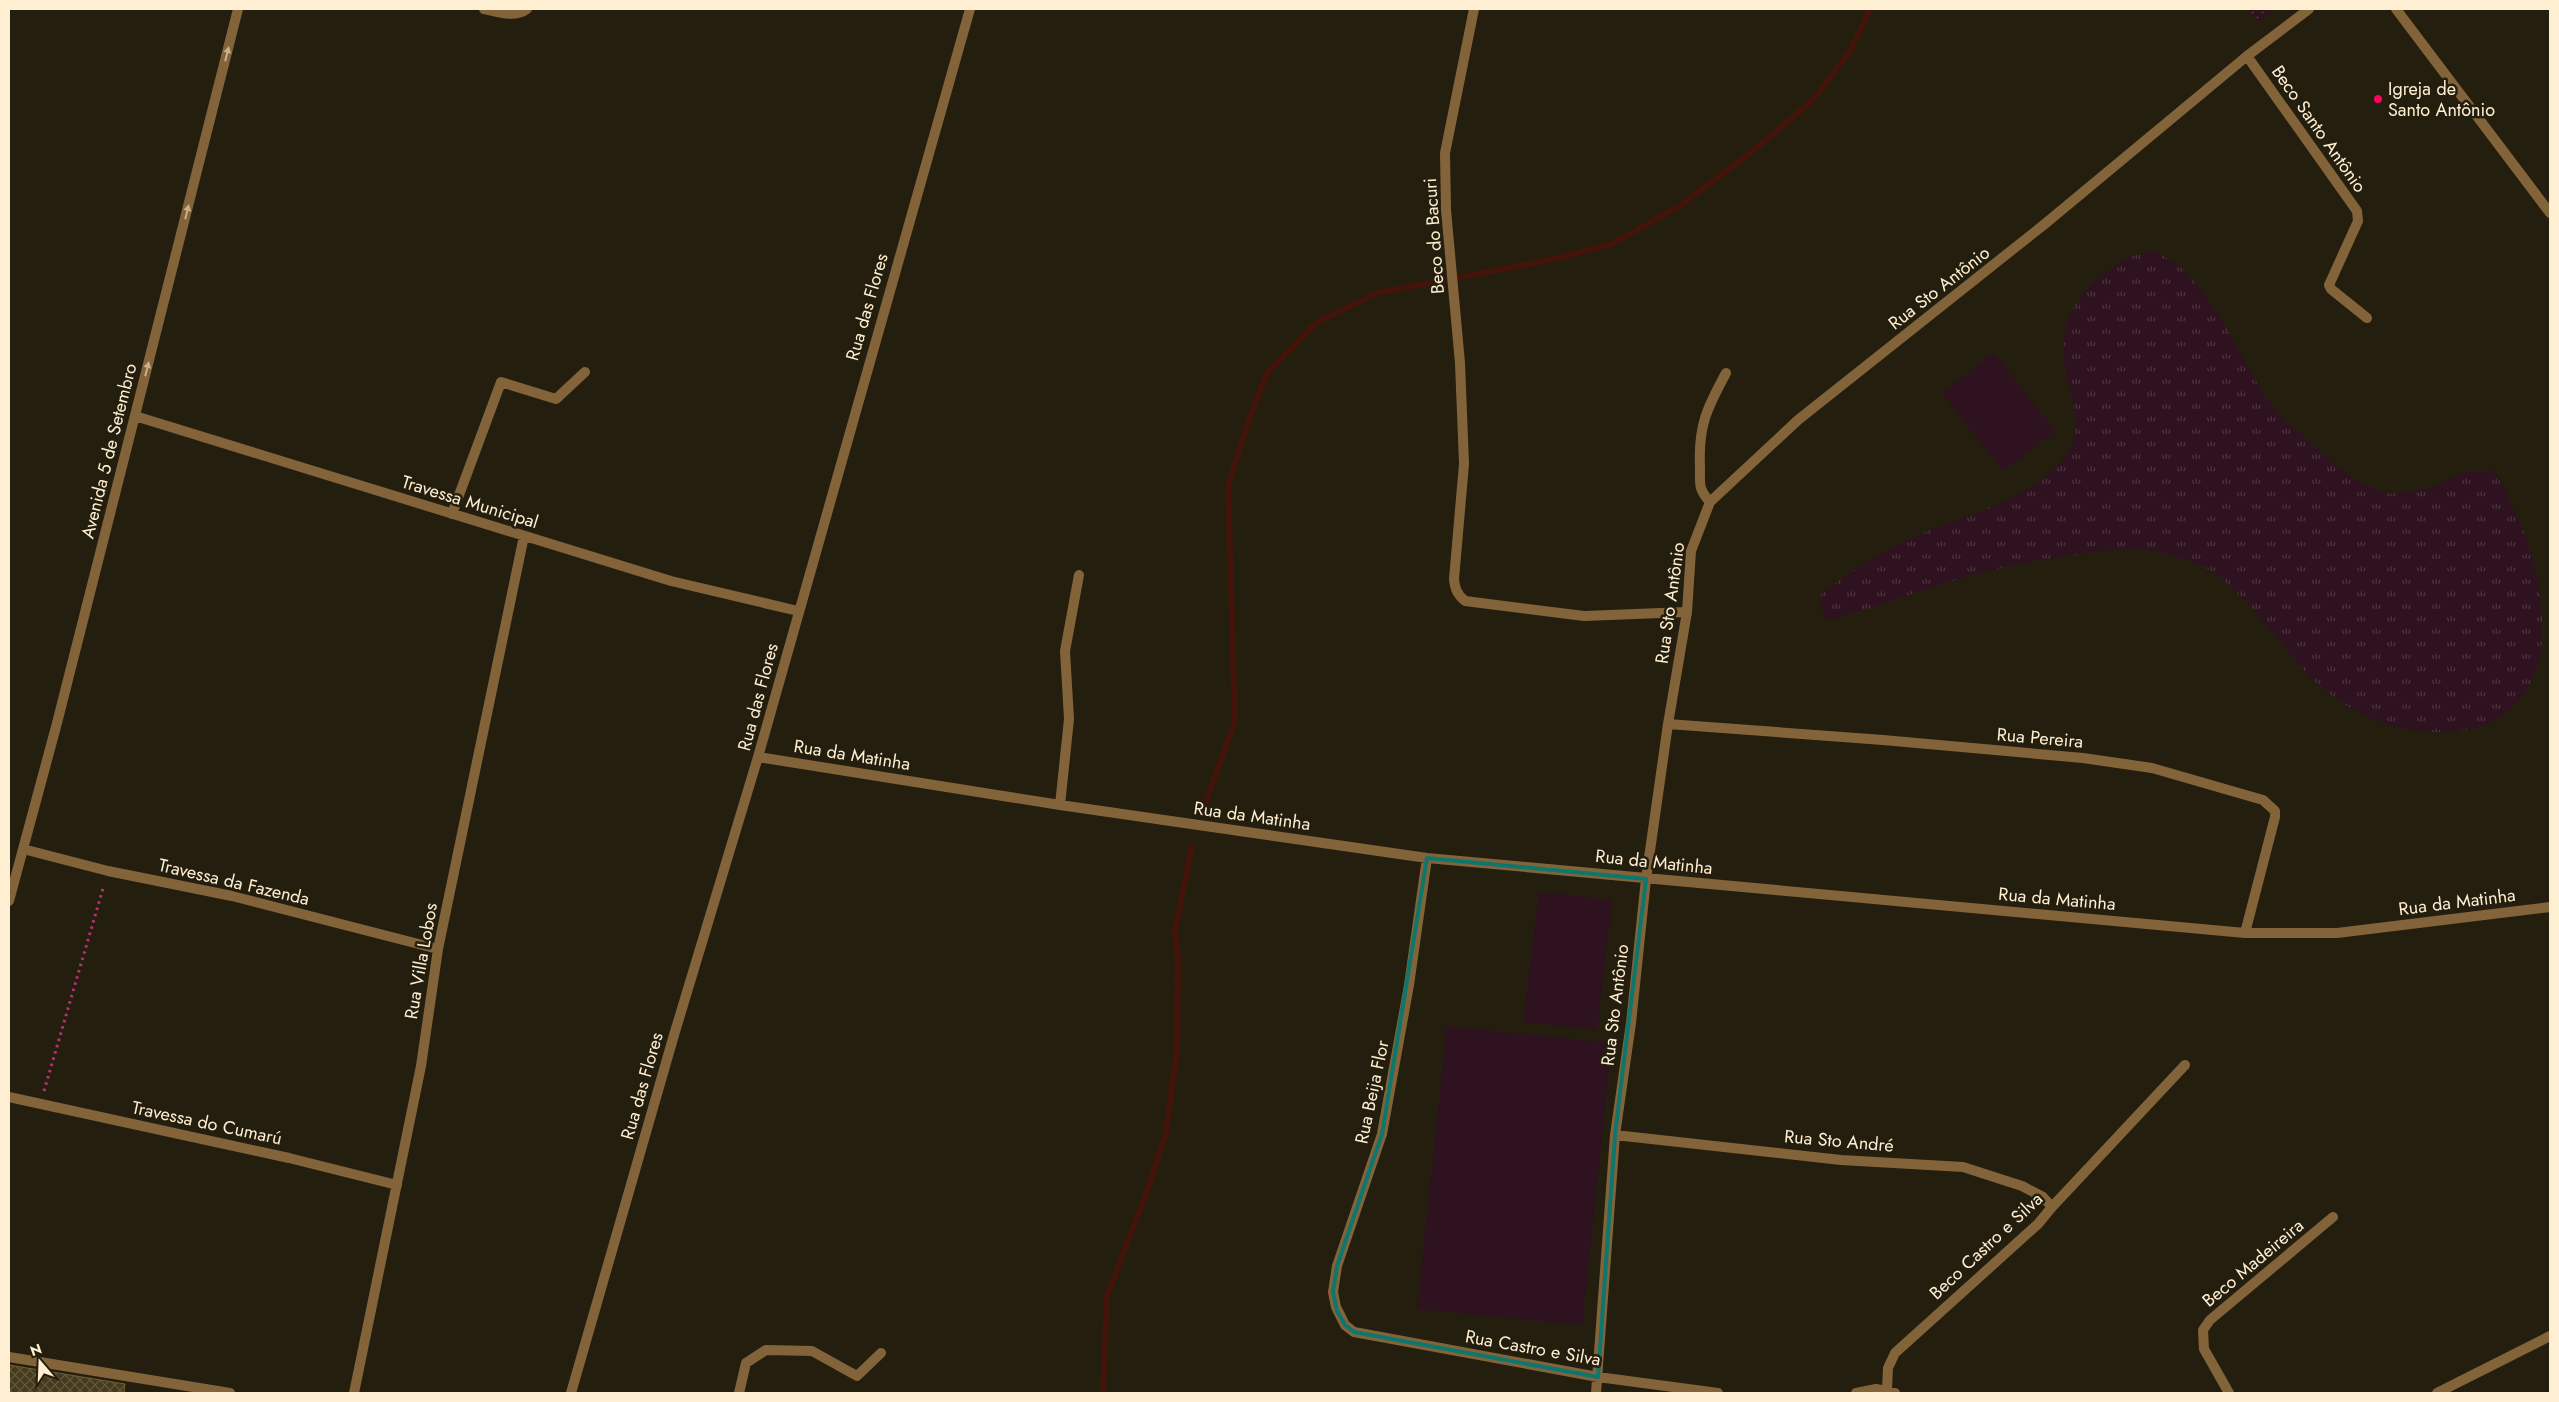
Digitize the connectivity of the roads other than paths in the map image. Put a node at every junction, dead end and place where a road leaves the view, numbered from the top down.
1 (238, 9) edge
2 (484, 9) edge
3 (527, 9) edge
4 (970, 9) edge
5 (1474, 9) edge
6 (2309, 9) edge
7 (2396, 9) edge
8 (2247, 56) junction
9 (2550, 213) edge
10 (2367, 318) dead end
11 (585, 372) dead end
12 (1726, 373) dead end
13 (135, 416) junction
14 (1710, 502) junction
15 (452, 514) junction
16 (524, 536) junction
17 (1079, 575) dead end
18 (798, 611) junction
19 (1687, 612) junction
20 (1668, 724) junction
21 (758, 757) junction
22 (1060, 805) junction
23 (23, 849) junction
24 (1427, 858) junction
25 (1646, 879) junction
26 (9, 901) edge
27 (2550, 907) edge
28 (2245, 933) junction
29 (438, 949) junction
30 (2184, 1065) dead end
31 (9, 1097) edge
32 (1615, 1136) junction
33 (396, 1185) junction
34 (2052, 1207) junction
35 (2333, 1217) dead end
36 (1345, 1325) joint
37 (2550, 1336) edge
38 (881, 1353) dead end
39 (9, 1357) edge
40 (1598, 1377) junction
41 (1891, 1392) edge
42 (230, 1393) edge
43 (354, 1393) edge
44 (571, 1393) edge
45 (739, 1393) edge
46 (1596, 1393) edge
47 (1718, 1393) edge
48 (1856, 1393) edge
49 (2229, 1393) edge
50 (2437, 1393) edge

13 -> 1 street, Avenida 5 de Setembro
2 - 3 street
4 - 18 street, Rua das Flores
5 - 19 street, Beco do Bacuri
6 - 8 street, Rua Sto Antônio
7 - 9 street
8 - 10 street, Beco Santo Antônio
8 - 14 street, Rua Sto Antônio
11 - 15 street
12 - 14 street
13 - 15 street, Travessa Municipal
13 - 23 street, Avenida 5 de Setembro
14 - 19 street, Rua Sto Antônio
15 - 16 street, Travessa Municipal
16 - 18 street, Travessa Municipal
16 - 29 street, Rua Villa Lobos
17 - 22 street
18 - 21 street, Rua das Flores
19 - 20 street, Rua Sto Antônio
20 - 25 street, Rua Sto Antônio
20 - 28 street, Rua Pereira
21 - 22 street, Rua da Matinha
21 - 44 street, Rua das Flores
22 - 24 street, Rua da Matinha
23 - 26 street, Avenida 5 de Setembro
23 - 29 street, Travessa da Fazenda
24 - 25 street, Rua da Matinha
24 - 36 street, Rua Beija Flor
25 - 28 street, Rua da Matinha
25 - 32 street, Rua Sto Antônio
27 - 28 street, Rua da Matinha
29 - 33 street, Rua Villa Lobos
30 - 34 street, Beco Castro e Silva
31 - 33 street, Travessa do Cumarú
32 - 34 street, Rua Sto André
32 - 40 street, Rua Sto Antônio
33 - 43 street, Rua Villa Lobos
34 - 41 street, Beco Castro e Silva
35 - 49 street, Beco Madeireira
36 - 40 street, Rua Castro e Silva
37 - 50 street
38 - 45 street
39 - 42 street
40 - 46 street, Rua Sto Antônio
40 - 47 street, Rua Castro e Silva
41 - 48 street

